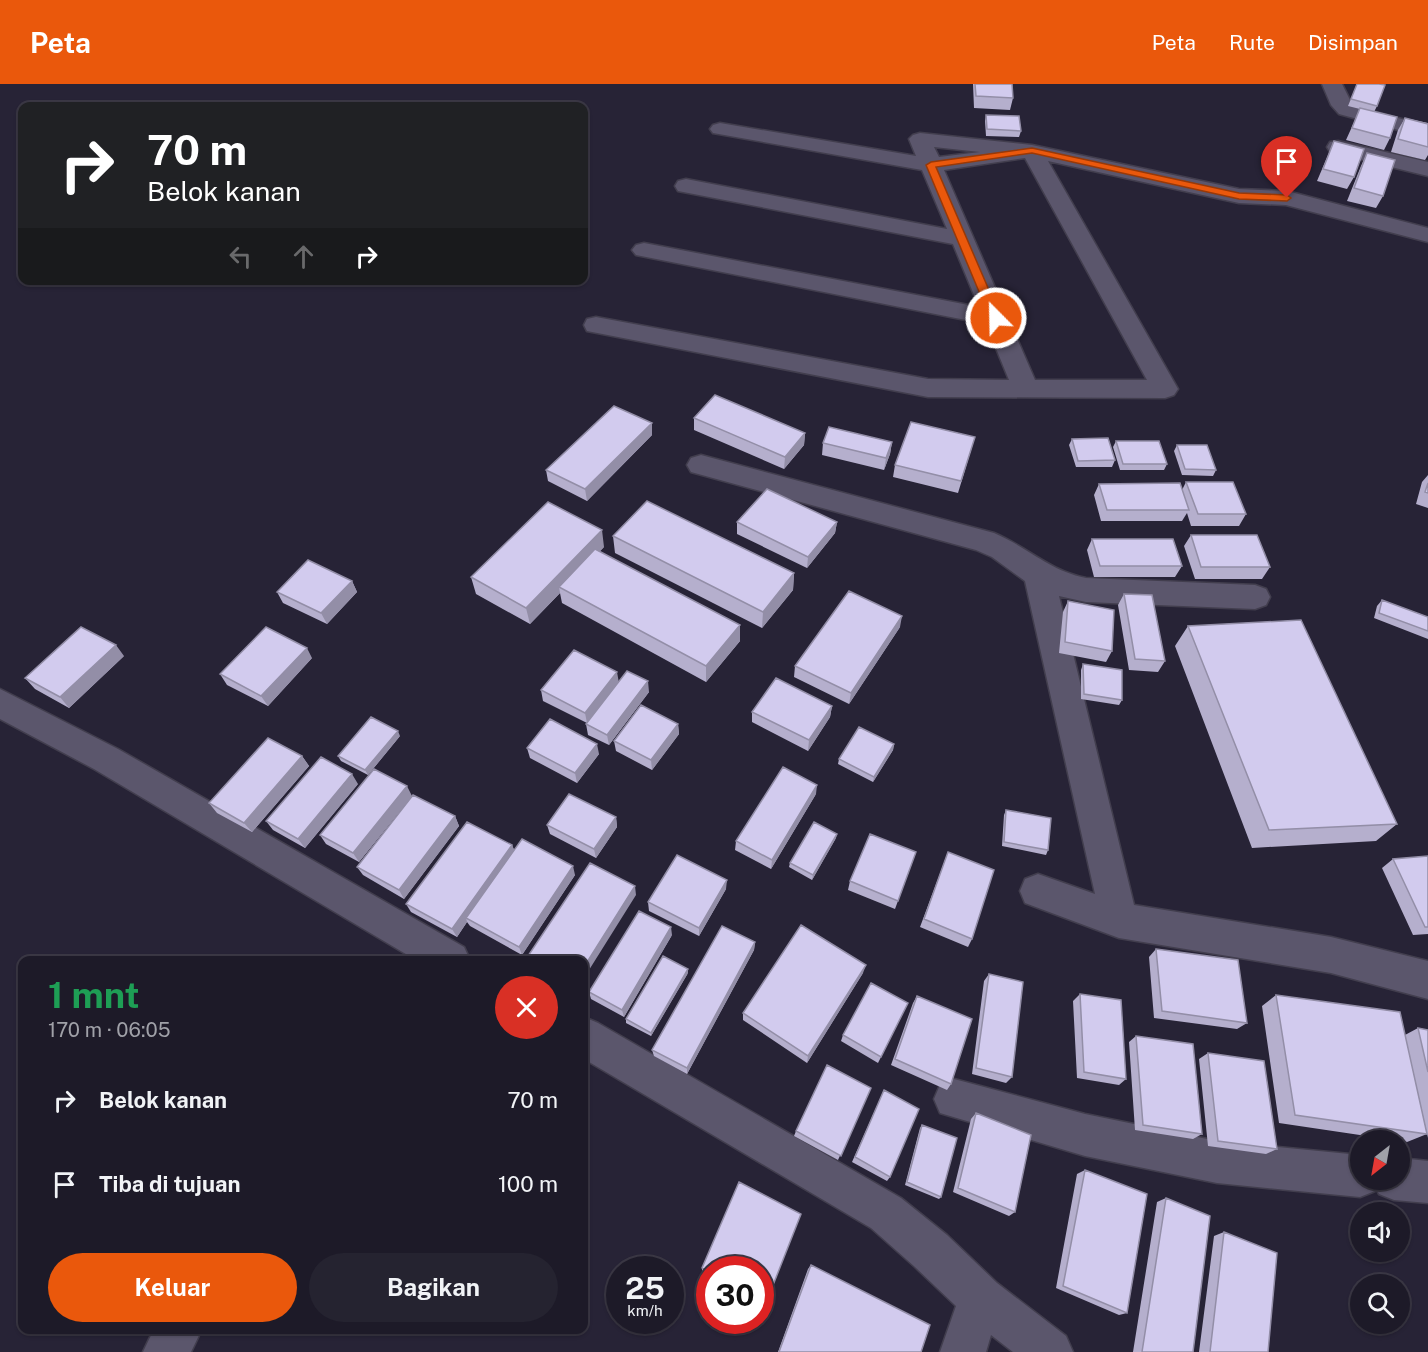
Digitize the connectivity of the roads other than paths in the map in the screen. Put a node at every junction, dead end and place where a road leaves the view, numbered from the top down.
1 (1332, 84) edge
2 (720, 129) dead end
3 (1428, 132) edge
4 (1338, 147) edge
5 (1032, 151) junction
6 (931, 165) junction
7 (1428, 169) edge
8 (686, 186) dead end
9 (1428, 235) edge
10 (963, 239) junction
11 (644, 250) dead end
12 (996, 318) junction
13 (596, 325) dead end
14 (1026, 389) junction
15 (701, 465) dead end
16 (1039, 575) junction
17 (1255, 597) dead end
18 (0, 703) edge
19 (1038, 891) dead end
20 (1119, 920) junction
21 (405, 949) edge
22 (434, 956) edge
23 (1428, 980) edge
24 (588, 1039) edge
25 (954, 1099) edge
26 (1350, 1175) edge
27 (1410, 1180) edge
28 (1428, 1182) edge
29 (981, 1299) junction
30 (176, 1334) edge
31 (166, 1352) edge
32 (963, 1352) edge
33 (1050, 1352) edge

1 - 3 street
2 - 6 street
4 - 7 street
5 - 6 street
5 - 9 street
5 - 14 street
6 - 10 street
8 - 10 street
10 - 12 street
11 - 12 street
12 - 14 street
13 - 14 street
15 - 16 street
16 - 17 street
16 - 20 street
18 - 21 street
19 - 20 street
20 - 23 street
21 - 22 street
24 - 29 street
25 - 26 street
27 - 28 street
29 - 32 street
29 - 33 street
30 - 31 street

